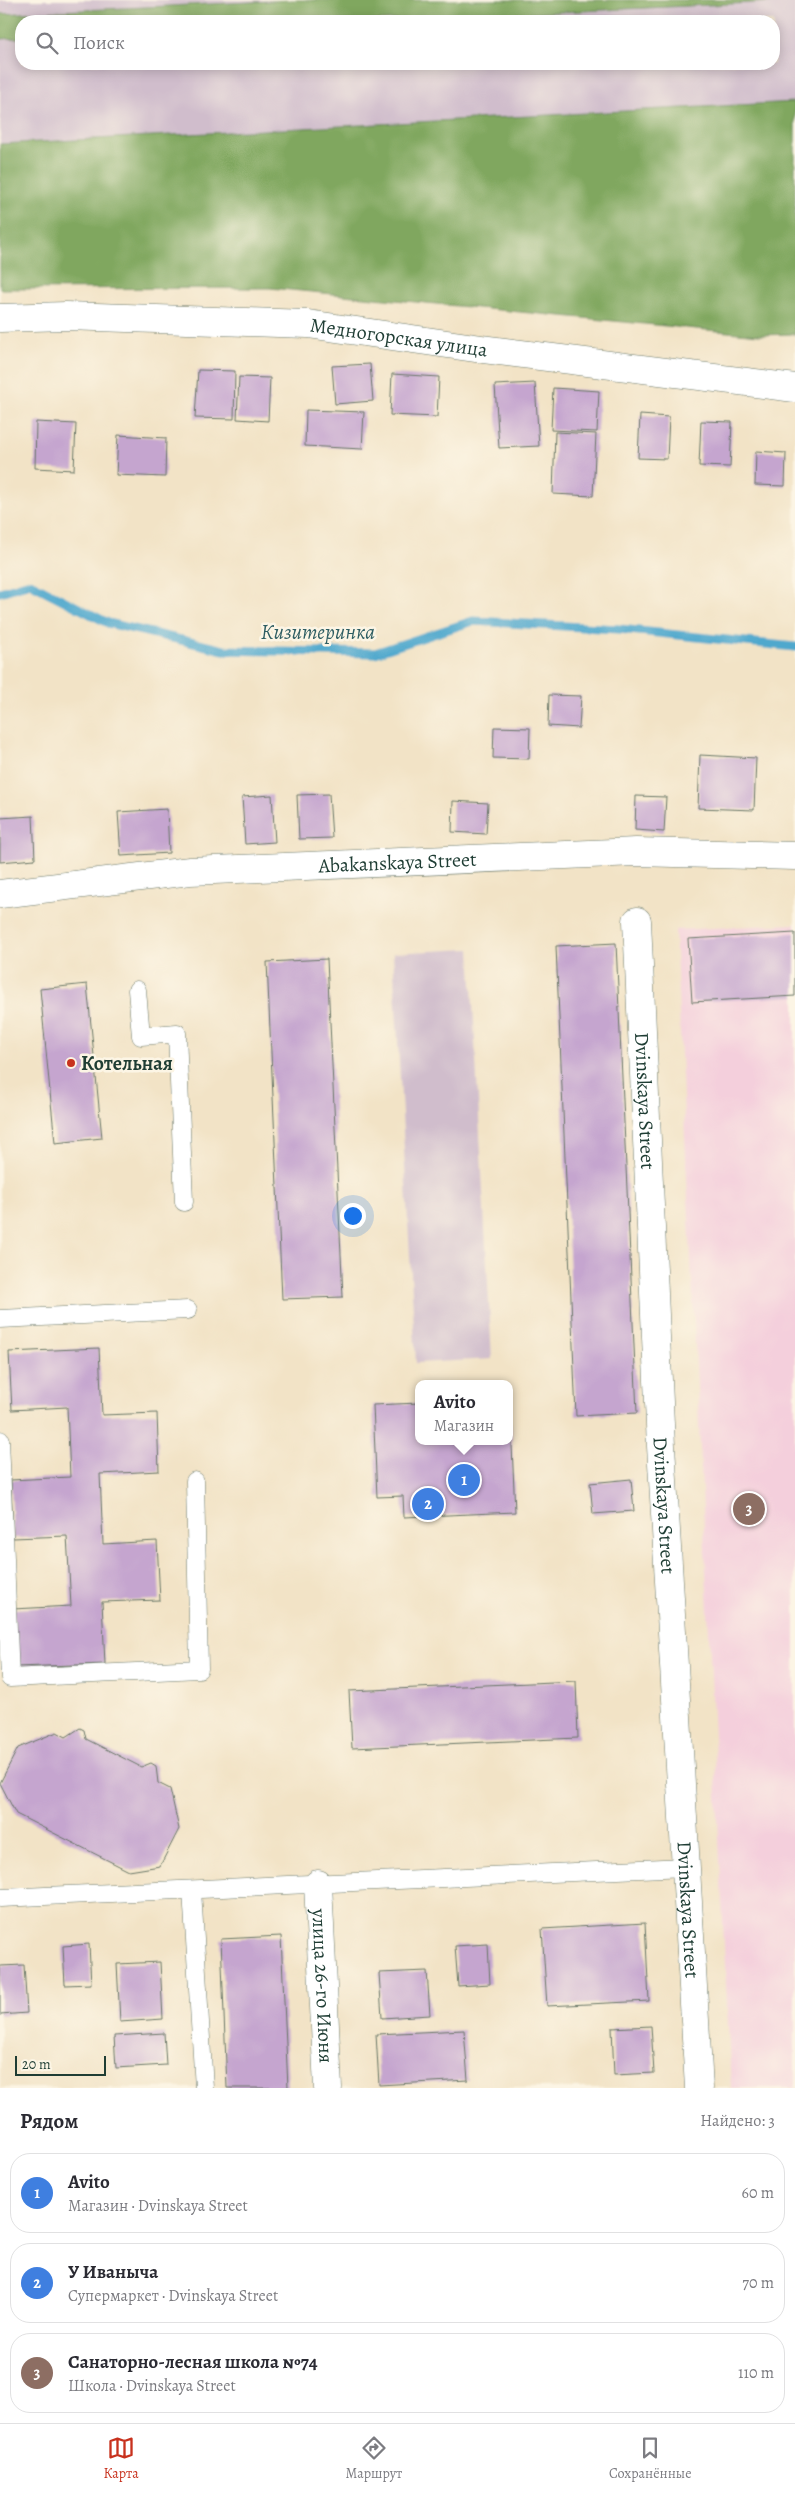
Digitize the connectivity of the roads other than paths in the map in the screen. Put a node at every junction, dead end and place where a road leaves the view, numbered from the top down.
1 (0, 318) edge
2 (795, 388) edge
3 (795, 856) edge
4 (0, 894) edge
5 (637, 921) dead end
6 (137, 990) dead end
7 (184, 1202) dead end
8 (188, 1310) dead end
9 (0, 1318) edge
10 (0, 1440) edge
11 (195, 1482) dead end
12 (685, 1867) junction
13 (318, 1884) junction
14 (192, 1890) junction
15 (0, 1898) edge
16 (204, 2088) edge
17 (328, 2088) edge
18 (699, 2088) edge

1 - 2 street, Медногорская улица
3 - 4 street, Abakanskaya Street
5 - 12 street, Dvinskaya Street
6 - 7 lane
8 - 9 lane
10 - 11 lane
12 - 13 lane
12 - 18 street, Dvinskaya Street
13 - 14 lane
13 - 17 street, улица 26-го Июня
14 - 15 lane
14 - 16 lane

